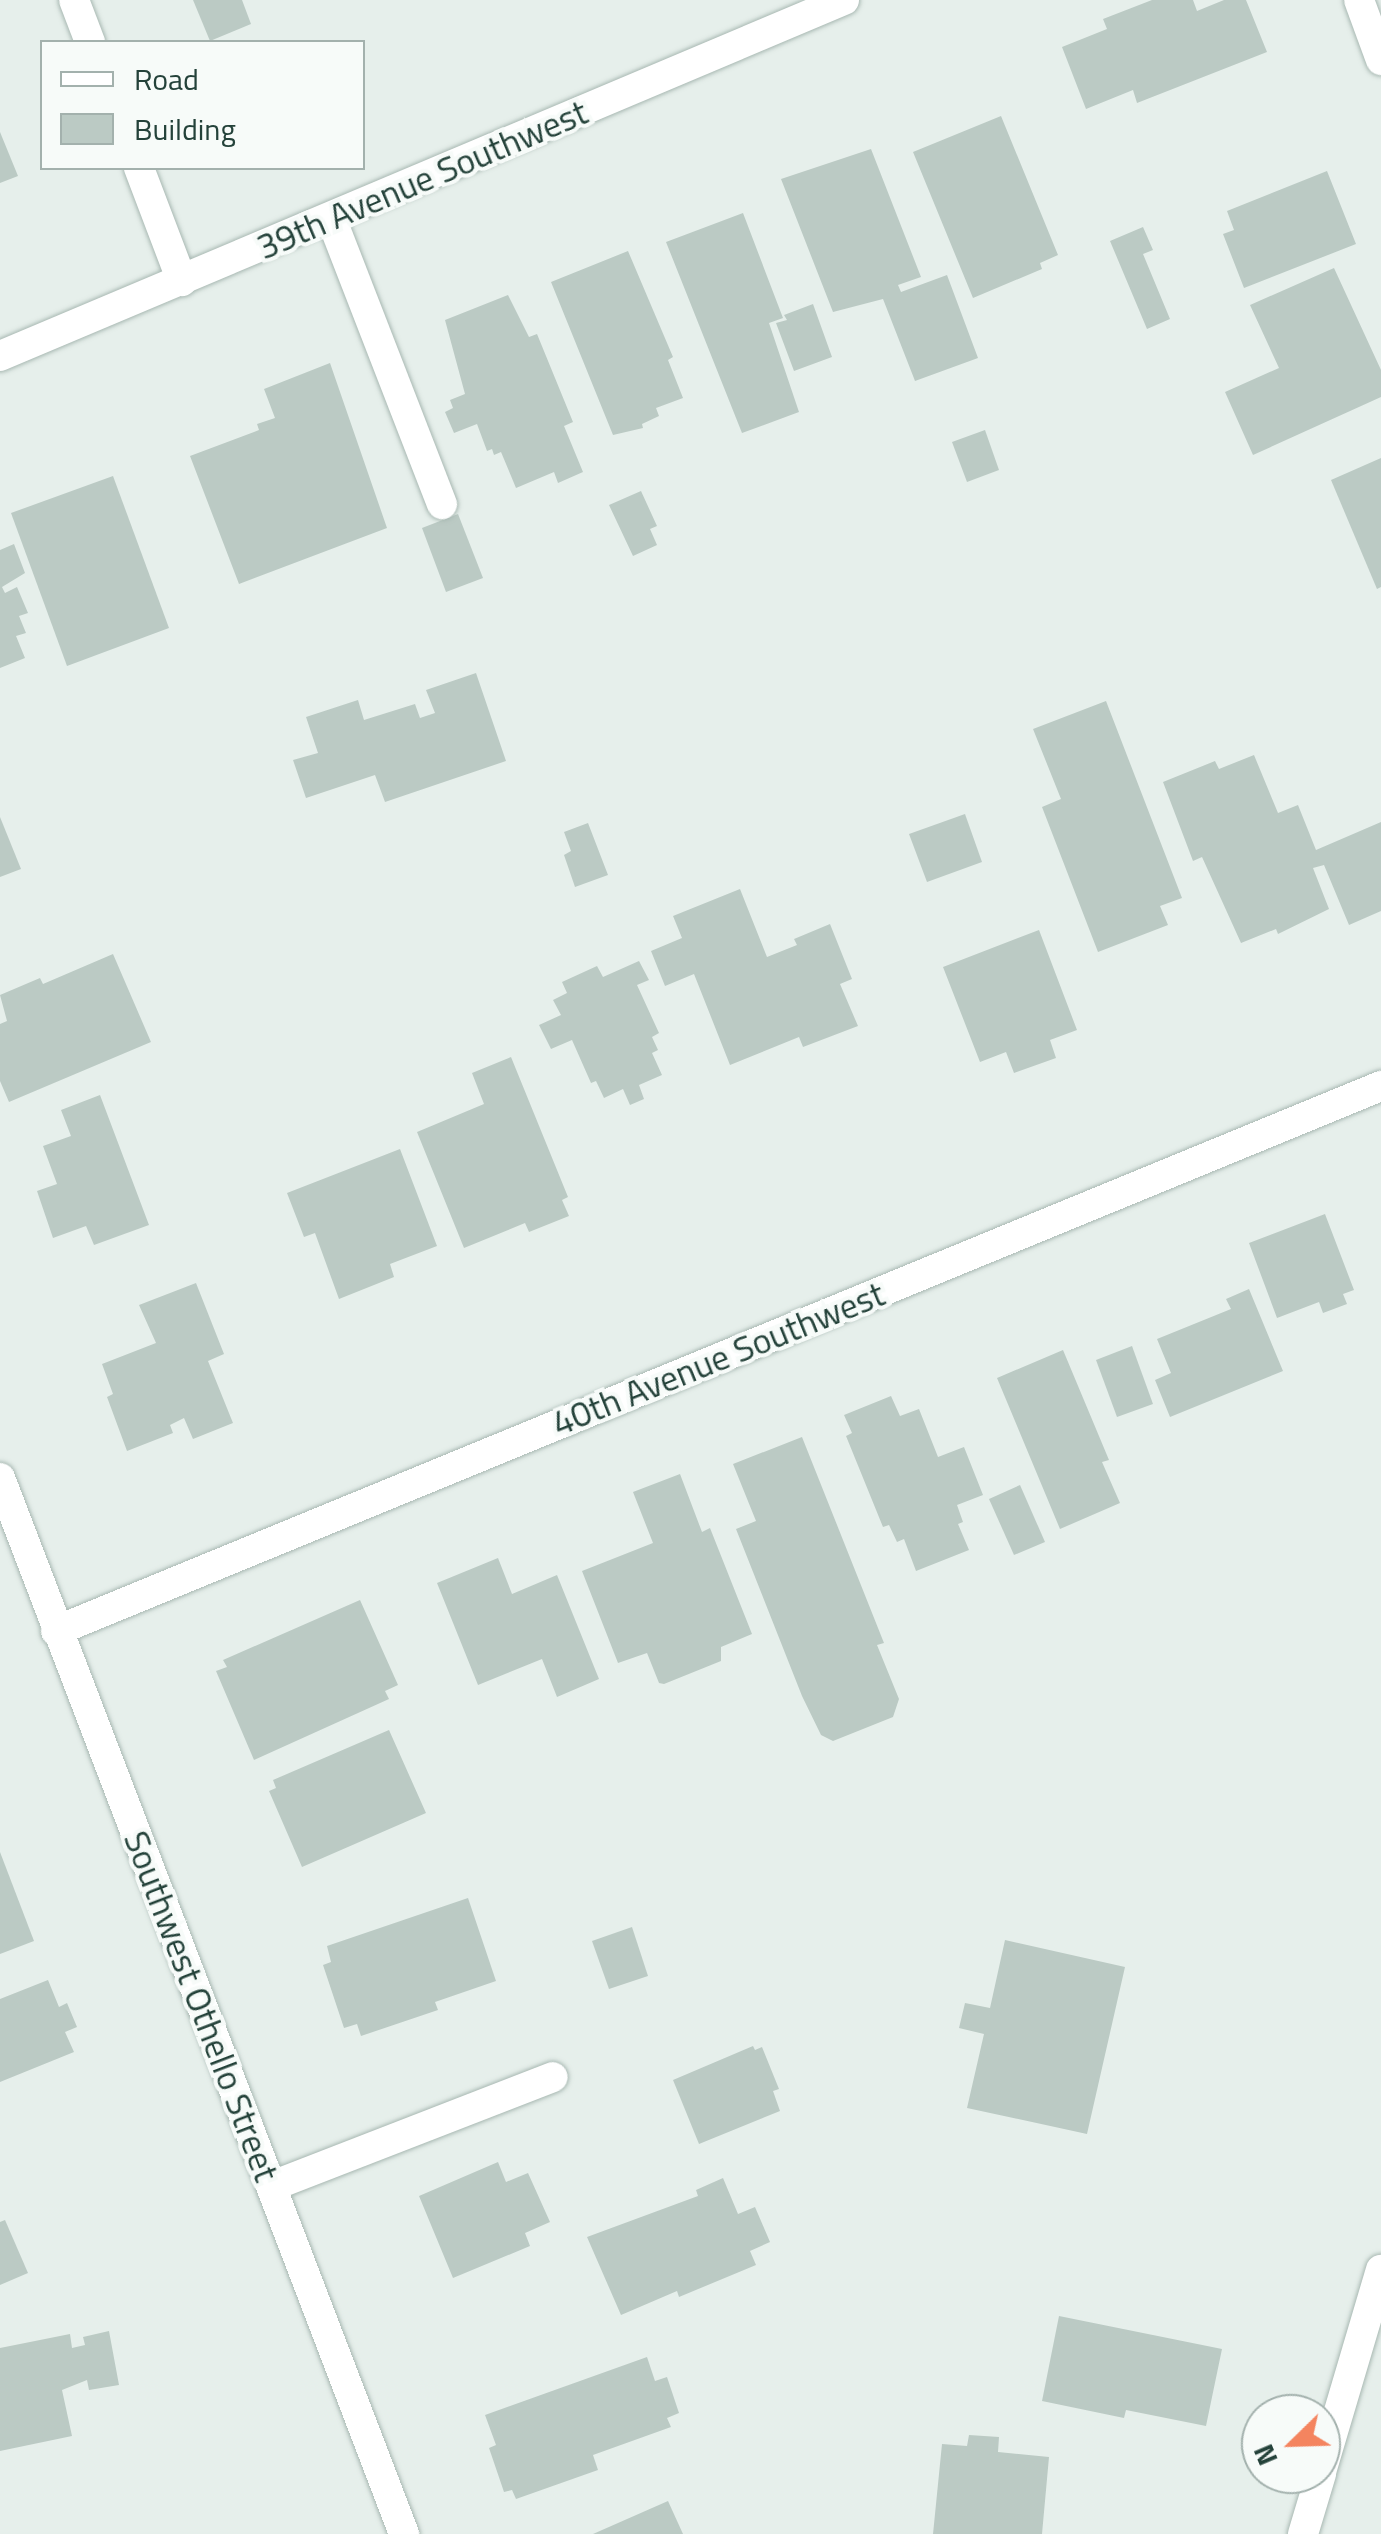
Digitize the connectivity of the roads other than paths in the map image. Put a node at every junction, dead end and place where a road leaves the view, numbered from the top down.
1 (74, 0) edge
2 (844, 0) edge
3 (1359, 0) edge
4 (89, 40) edge
5 (1381, 60) edge
6 (140, 170) edge
7 (331, 218) junction
8 (182, 281) junction
9 (0, 356) edge
10 (442, 504) dead end
11 (1381, 1086) edge
12 (0, 1478) edge
13 (56, 1631) junction
14 (553, 2077) dead end
15 (272, 2186) junction
16 (1381, 2270) edge
17 (1341, 2405) edge
18 (1315, 2494) edge
19 (404, 2534) edge
20 (1303, 2534) edge

1 - 4 street
2 - 7 street, 39th Avenue Southwest
3 - 5 street
6 - 8 street
7 - 8 street, 39th Avenue Southwest
7 - 10 street
8 - 9 street, 39th Avenue Southwest
11 - 13 street, 40th Avenue Southwest
12 - 13 street, Southwest Othello Street
13 - 15 street, Southwest Othello Street
14 - 15 street
15 - 19 street, Southwest Othello Street
16 - 17 street
18 - 20 street

